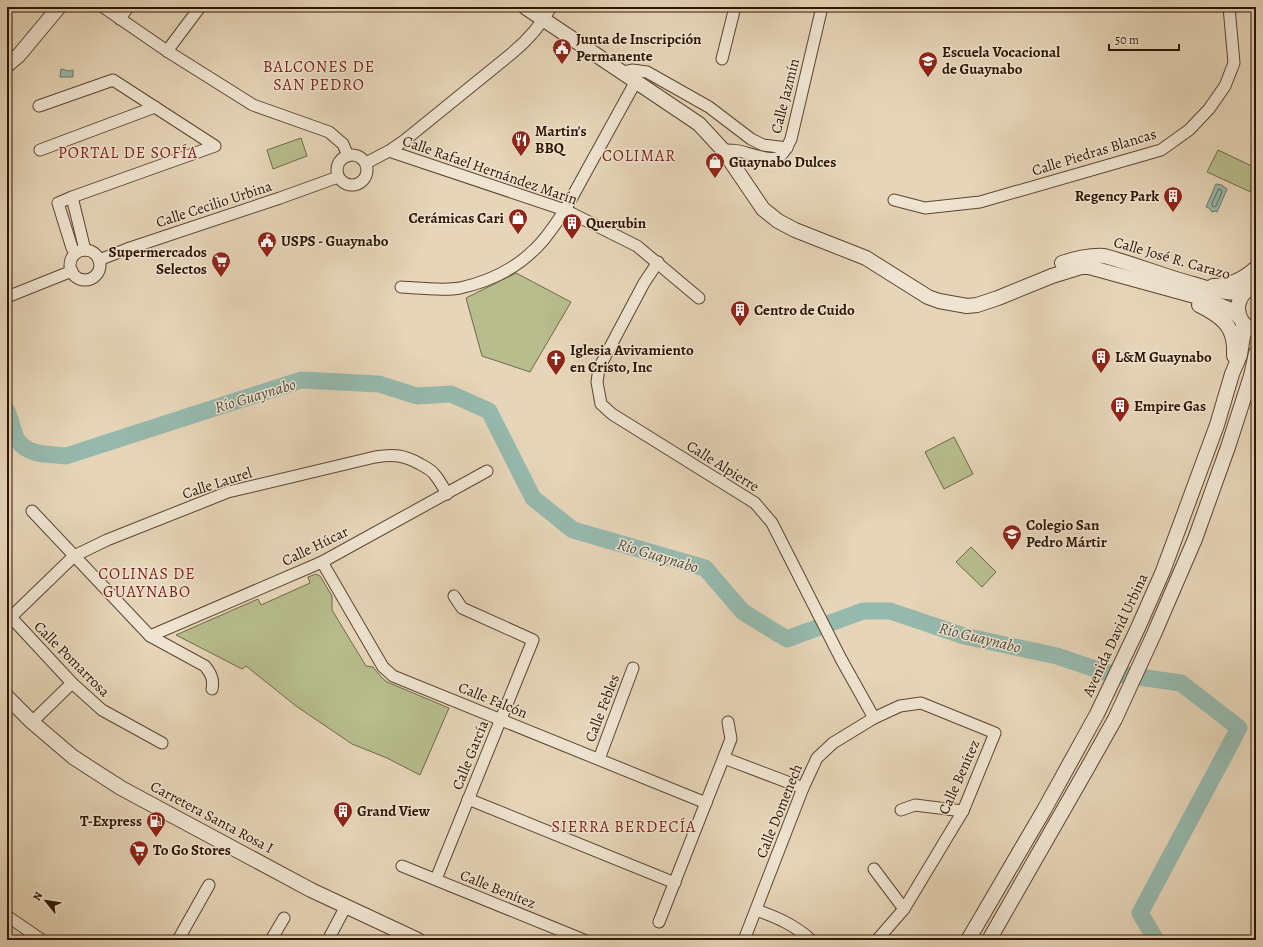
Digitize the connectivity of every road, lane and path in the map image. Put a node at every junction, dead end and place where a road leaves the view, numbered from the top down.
1 (60, 7) edge
2 (103, 7) edge
3 (128, 7) edge
4 (200, 7) edge
5 (524, 7) edge
6 (551, 7) edge
7 (735, 7) edge
8 (822, 7) edge
9 (1229, 7) edge
10 (120, 19) junction
11 (544, 20) junction
12 (167, 51) junction
13 (722, 59) dead end
14 (7, 65) edge
15 (622, 72) junction
16 (636, 81) junction
17 (39, 106) dead end
18 (155, 107) junction
19 (787, 148) junction
20 (40, 150) dead end
21 (723, 150) junction
22 (389, 151) junction
23 (348, 156) junction
24 (366, 164) junction
25 (338, 177) junction
26 (894, 200) dead end
27 (565, 210) junction
28 (81, 251) junction
29 (100, 260) junction
30 (658, 262) junction
31 (1256, 268) edge
32 (72, 271) junction
33 (1200, 286) junction
34 (401, 287) dead end
35 (1252, 287) edge
36 (1173, 290) junction
37 (8, 296) edge
38 (699, 298) dead end
39 (955, 304) junction
40 (1241, 320) junction
41 (1256, 331) edge
42 (1256, 353) edge
43 (1254, 372) edge
44 (1232, 374) junction
45 (487, 471) dead end
46 (447, 494) junction
47 (32, 511) dead end
48 (74, 556) junction
49 (322, 562) junction
50 (454, 596) dead end
51 (9, 615) edge
52 (150, 636) junction
53 (633, 668) dead end
54 (72, 682) junction
55 (212, 689) dead end
56 (7, 697) edge
57 (874, 718) junction
58 (501, 719) junction
59 (32, 722) junction
60 (728, 722) dead end
61 (162, 743) dead end
62 (724, 758) junction
63 (599, 759) junction
64 (803, 788) junction
65 (468, 799) junction
66 (706, 803) junction
67 (901, 810) dead end
68 (963, 811) junction
69 (402, 866) dead end
70 (874, 869) dead end
71 (436, 879) junction
72 (675, 883) junction
73 (209, 885) dead end
74 (346, 906) junction
75 (904, 909) junction
76 (756, 910) junction
77 (7, 916) edge
78 (284, 918) dead end
79 (659, 922) dead end
80 (42, 940) edge
81 (178, 940) edge
82 (271, 940) edge
83 (328, 940) edge
84 (418, 940) edge
85 (584, 940) edge
86 (744, 940) edge
87 (811, 940) edge
88 (877, 940) edge
89 (968, 940) edge
90 (990, 940) edge

1 - 14 street
2 - 10 street
3 - 10 street
4 - 12 street
5 - 11 street, Calle José R. Carazo
6 - 11 street
7 - 13 street
8 - 19 street, Calle Jazmín
9 - 26 street, Calle Piedras Blancas
10 - 12 street
11 - 15 street, Calle José R. Carazo
11 - 22 street
12 - 23 street
15 - 16 street, Calle José R. Carazo
15 - 19 street
16 - 21 street, Calle José R. Carazo
16 - 27 street
17 - 18 street
18 - 20 street
18 - 28 street
19 - 21 street, Calle Jazmín
21 - 39 street, Calle José R. Carazo
22 - 24 street
22 - 27 street, Calle Rafael Hernández Marín
23 - 24 street
23 - 25 street
24 - 25 street
25 - 29 street, Calle Cecilio Urbina
27 - 30 street, Calle Rafael Hernández Marín
27 - 34 street
28 - 29 street
28 - 32 street
29 - 32 street
30 - 38 street, Calle Rafael Hernández Marín
30 - 57 street, Calle Alpierre
31 - 33 street
32 - 37 street
33 - 35 street, Calle José R. Carazo
33 - 39 street, Calle José R. Carazo
35 - 40 street, Avenida David Urbina
36 - 39 street, Calle José R. Carazo
36 - 40 street, Calle José R. Carazo
36 - 44 street
40 - 41 street, Calle José R. Carazo
40 - 44 street, Avenida David Urbina
42 - 43 street
43 - 90 street
44 - 89 street, Avenida David Urbina
45 - 46 street, Calle Húcar
46 - 48 street, Calle Laurel
46 - 49 street, Calle Húcar
47 - 48 street
48 - 51 street, Calle Laurel
48 - 52 street
49 - 52 street, Calle Húcar
49 - 58 street, Calle Falcón
50 - 58 street, Calle García
51 - 54 street, Calle Pomarrosa
52 - 55 street
53 - 63 street, Calle Febles
54 - 59 street
54 - 61 street, Calle Pomarrosa
56 - 59 street, Carretera Santa Rosa I
57 - 64 street, Calle Domenech
57 - 68 street, Calle Benítez
58 - 63 street, Calle Falcón
58 - 65 street, Calle García
59 - 74 street, Carretera Santa Rosa I
60 - 62 street
62 - 64 street
62 - 66 street
63 - 66 street, Calle Falcón
64 - 76 street, Calle Domenech
65 - 71 street, Calle García
65 - 72 street
66 - 72 street
67 - 68 street
68 - 75 street, Calle Benítez
69 - 71 street, Calle Benítez
70 - 75 street
71 - 85 street, Calle Benítez
72 - 79 street
73 - 81 street
74 - 83 street
74 - 84 street, Carretera Santa Rosa I
75 - 88 street, Calle Benítez
76 - 86 street, Calle Domenech
76 - 87 street
77 - 80 street
78 - 82 street

